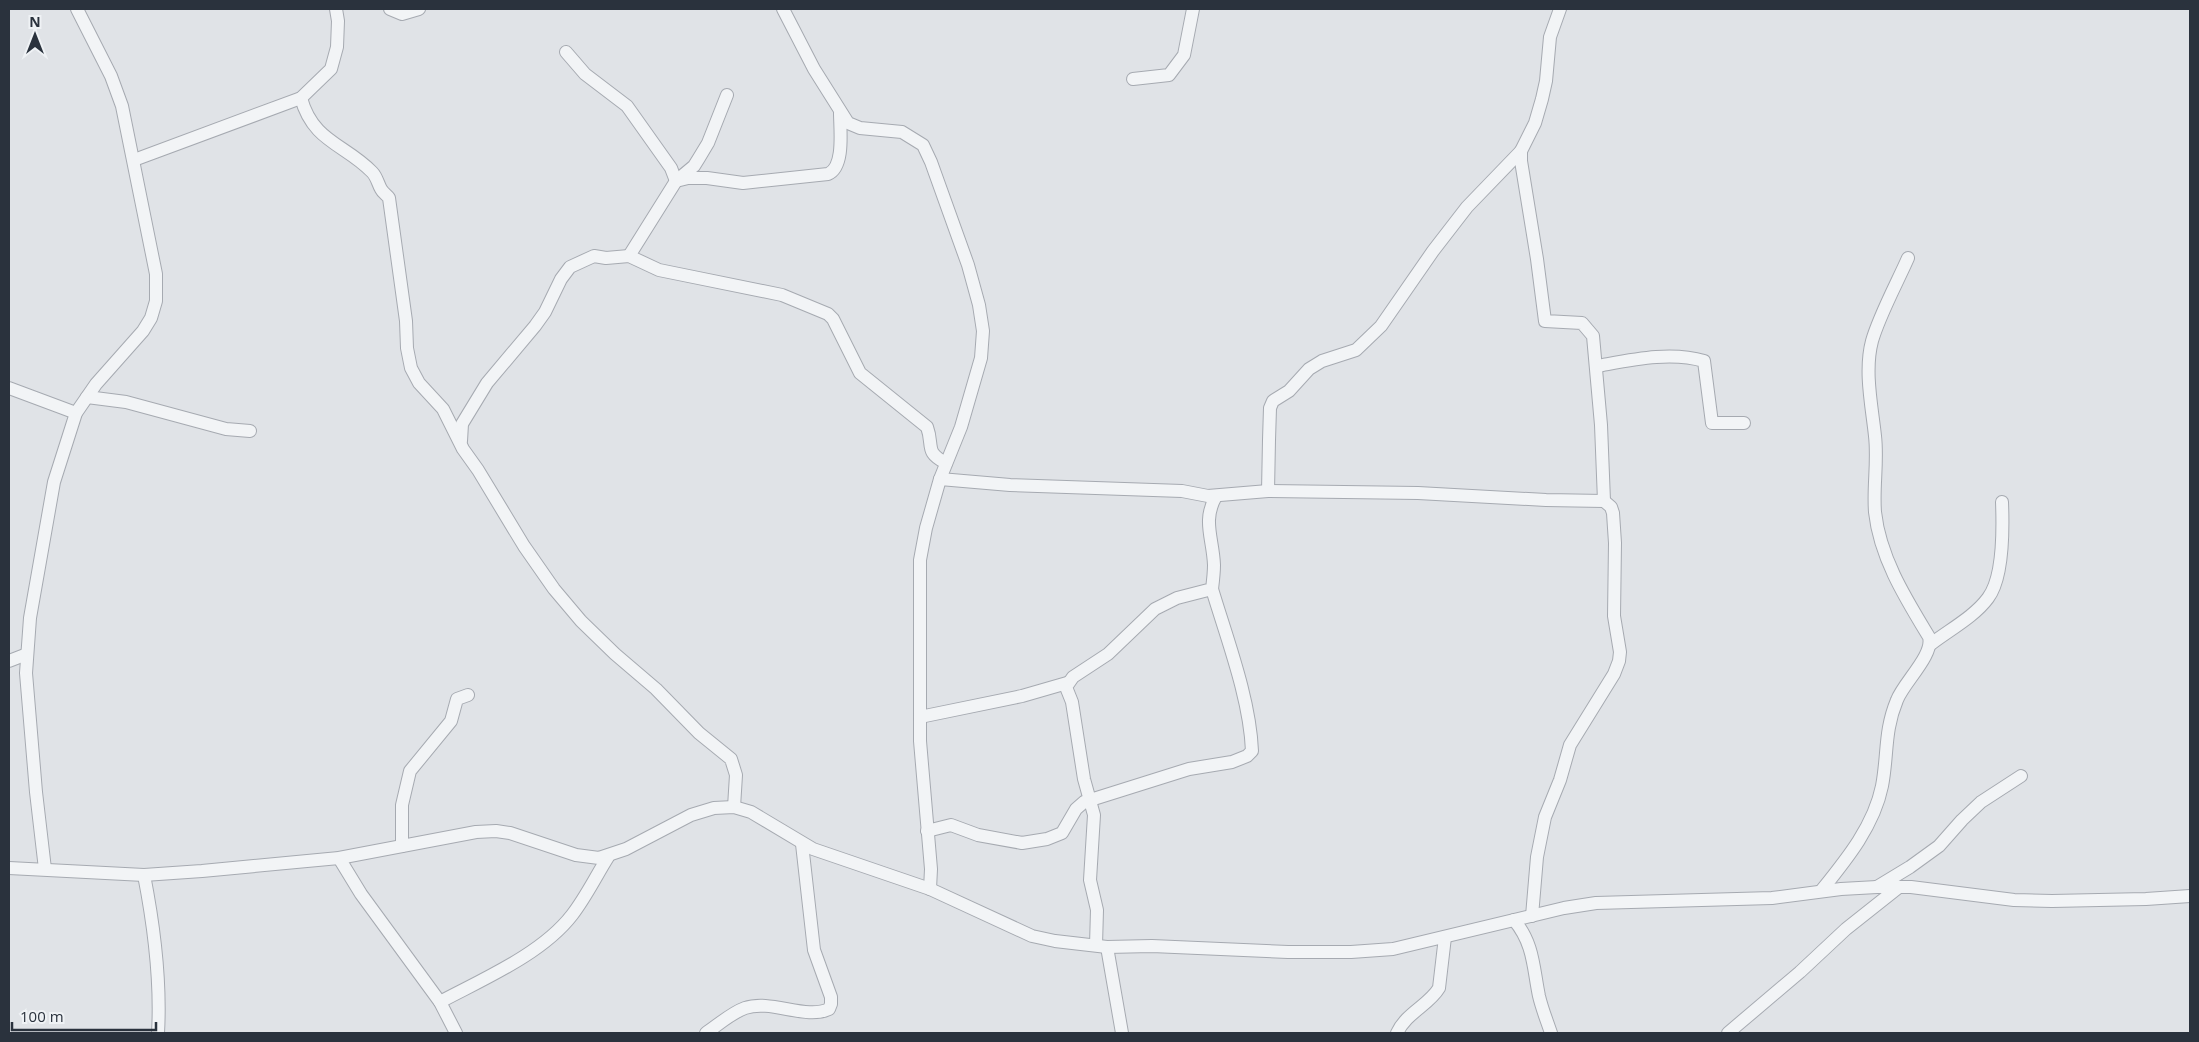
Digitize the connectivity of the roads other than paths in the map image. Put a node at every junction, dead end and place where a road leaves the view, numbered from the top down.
1 (77, 9) edge
2 (336, 9) edge
3 (390, 9) edge
4 (419, 9) edge
5 (783, 9) edge
6 (1193, 9) edge
7 (1560, 9) edge
8 (566, 52) dead end
9 (1133, 79) dead end
10 (727, 96) dead end
11 (301, 98) junction
12 (840, 113) junction
13 (1521, 151) junction
14 (134, 160) junction
15 (676, 181) junction
16 (629, 256) junction
17 (1908, 258) dead end
18 (1596, 366) junction
19 (9, 388) edge
20 (87, 397) junction
21 (76, 414) junction
22 (1744, 423) dead end
23 (250, 431) dead end
24 (462, 449) junction
25 (946, 463) junction
26 (940, 479) junction
27 (1268, 491) junction
28 (1216, 496) junction
29 (1604, 501) junction
30 (2002, 502) dead end
31 (1212, 589) junction
32 (1931, 644) junction
33 (27, 654) junction
34 (9, 660) edge
35 (1067, 683) junction
36 (468, 695) dead end
37 (920, 717) junction
38 (2021, 776) dead end
39 (1090, 801) junction
40 (734, 807) junction
41 (927, 830) junction
42 (802, 844) junction
43 (402, 846) junction
44 (608, 857) junction
45 (339, 858) junction
46 (9, 868) edge
47 (45, 868) junction
48 (144, 875) junction
49 (1877, 887) junction
50 (1899, 887) junction
51 (930, 889) junction
52 (1821, 891) junction
53 (2190, 896) edge
54 (1532, 916) junction
55 (1514, 920) junction
56 (1445, 937) junction
57 (1102, 946) junction
58 (440, 1002) junction
59 (158, 1033) edge
60 (456, 1033) edge
61 (706, 1033) edge
62 (1122, 1033) edge
63 (1397, 1033) edge
64 (1551, 1033) edge
65 (1728, 1033) edge

1 - 14 street
2 - 11 street
3 - 4 street
5 - 12 street
6 - 9 street
7 - 13 street
8 - 15 street
10 - 15 street
11 - 14 street
11 - 24 street
12 - 15 street
12 - 25 street
13 - 18 street
13 - 27 street
14 - 20 street
15 - 16 street
16 - 24 street
16 - 25 street
17 - 32 street
18 - 22 street
18 - 29 street
19 - 21 street
20 - 21 street
20 - 23 street
21 - 33 street
24 - 40 street
25 - 26 street
26 - 28 street
26 - 37 street
27 - 28 street
27 - 29 street
28 - 31 street
29 - 54 street
30 - 32 street
31 - 35 street
31 - 39 street
32 - 52 street
33 - 34 street
33 - 47 street
35 - 37 street
35 - 39 street
36 - 43 street
37 - 41 street
38 - 49 street
39 - 41 street
39 - 57 street
40 - 42 street
40 - 44 street
41 - 51 street
42 - 51 street
42 - 61 street
43 - 44 street
43 - 45 street
44 - 58 street
45 - 48 street
45 - 58 street
46 - 47 street
47 - 48 street
48 - 59 street
49 - 50 street
49 - 52 street
50 - 53 street
50 - 65 street
51 - 57 street
52 - 54 street
54 - 55 street
55 - 56 street
55 - 64 street
56 - 57 street
56 - 63 street
57 - 62 street
58 - 60 street

